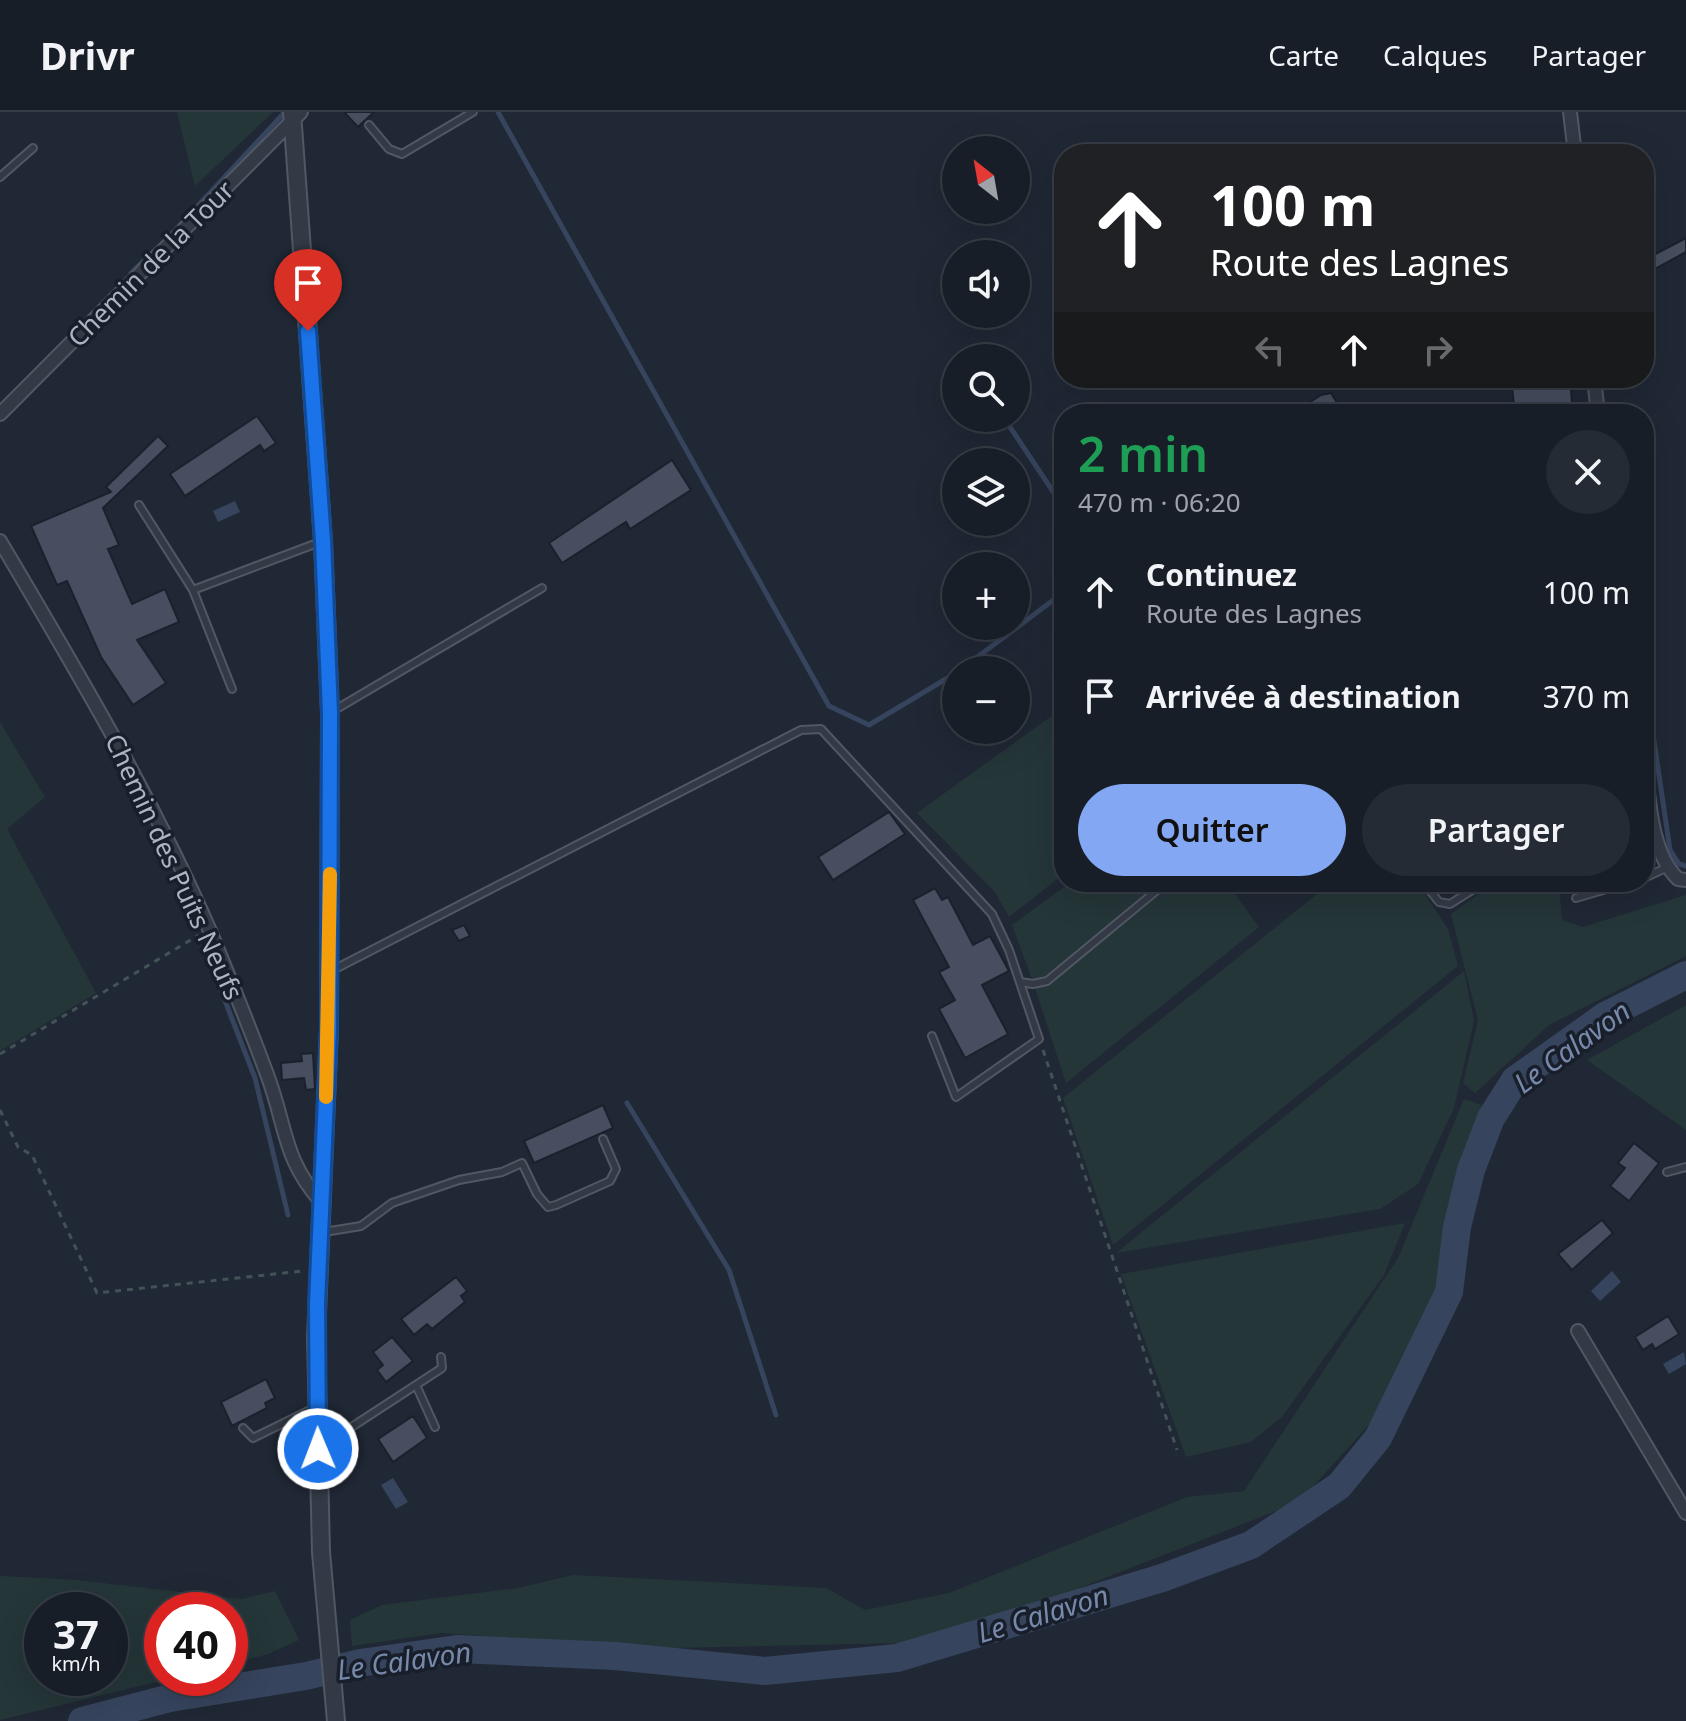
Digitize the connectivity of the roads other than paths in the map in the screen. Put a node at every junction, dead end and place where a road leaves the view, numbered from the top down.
1 (473, 112) edge
2 (1570, 112) edge
3 (295, 115) edge
4 (369, 125) dead end
5 (1574, 144) edge
6 (33, 148) dead end
7 (0, 177) edge
8 (0, 414) edge
9 (139, 505) dead end
10 (0, 541) edge
11 (323, 541) junction
12 (542, 588) dead end
13 (193, 590) junction
14 (232, 689) dead end
15 (330, 713) junction
16 (1654, 834) edge
17 (1668, 867) junction
18 (1654, 873) edge
19 (1686, 880) edge
20 (1155, 892) edge
21 (1431, 892) edge
22 (1469, 892) edge
23 (1596, 892) edge
24 (1576, 898) dead end
25 (329, 972) junction
26 (1020, 982) junction
27 (932, 1036) dead end
28 (603, 1139) dead end
29 (1686, 1167) edge
30 (1667, 1172) dead end
31 (322, 1203) junction
32 (320, 1233) junction
33 (1578, 1331) dead end
34 (441, 1357) dead end
35 (416, 1385) junction
36 (317, 1406) junction
37 (435, 1427) dead end
38 (243, 1428) dead end
39 (318, 1449) junction
40 (1686, 1513) edge
41 (336, 1721) edge

1 - 4 lane
2 - 5 street
3 - 8 street, Chemin de la Tour
3 - 11 street
6 - 7 lane
9 - 13 lane
10 - 31 street, Chemin des Puits Neufs
11 - 13 lane
11 - 15 street
12 - 15 lane
13 - 14 lane
15 - 25 street
16 - 17 street
17 - 18 lane
17 - 19 street
20 - 26 lane
21 - 22 lane
23 - 24 lane
25 - 26 lane
25 - 31 street
26 - 27 lane
28 - 32 lane
29 - 30 lane
31 - 32 street
32 - 36 street
33 - 40 street
34 - 35 lane
35 - 37 lane
35 - 39 lane
36 - 38 lane
36 - 39 street
39 - 41 street

